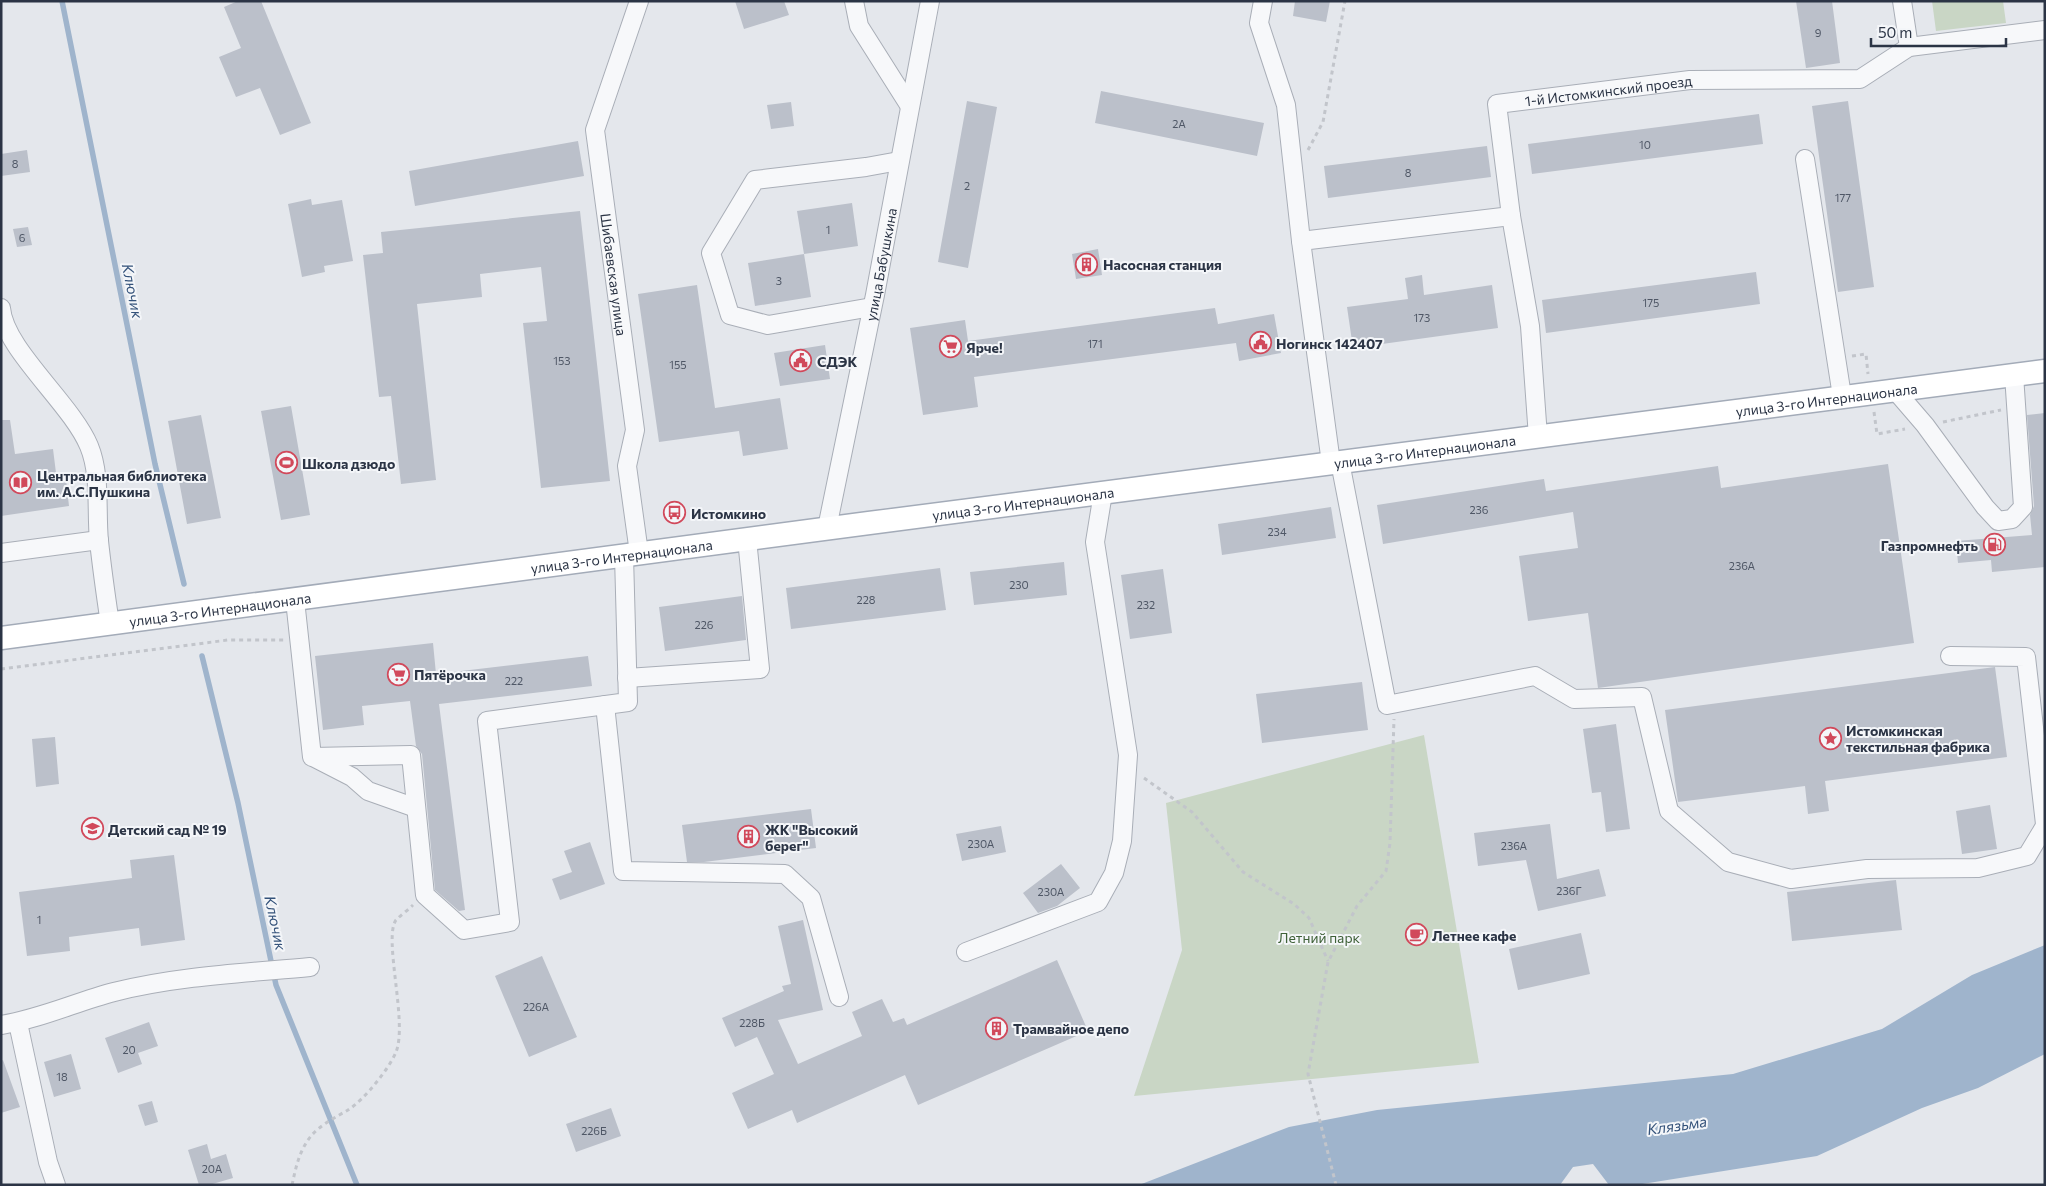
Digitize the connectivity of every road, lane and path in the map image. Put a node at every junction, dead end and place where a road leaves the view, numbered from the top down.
1 (639, 1) edge
2 (854, 1) edge
3 (930, 1) edge
4 (1263, 1) edge
5 (1345, 1) edge
6 (1902, 1) edge
7 (2045, 30) edge
8 (1909, 47) junction
9 (910, 105) junction
10 (1805, 159) dead end
11 (899, 161) junction
12 (1294, 177) junction
13 (1511, 216) junction
14 (1301, 241) junction
15 (872, 307) junction
16 (1, 308) edge
17 (2045, 371) edge
18 (2014, 375) junction
19 (1894, 389) junction
20 (1842, 396) junction
21 (1538, 437) junction
22 (1336, 463) junction
23 (1103, 493) junction
24 (827, 528) junction
25 (747, 539) junction
26 (99, 540) junction
27 (1, 554) edge
28 (631, 555) junction
29 (295, 600) junction
30 (110, 624) junction
31 (1, 638) edge
32 (299, 639) junction
33 (1950, 656) dead end
34 (1, 669) edge
35 (627, 678) junction
36 (1391, 704) junction
37 (605, 705) junction
38 (1128, 755) junction
39 (312, 757) junction
40 (416, 808) junction
41 (2045, 825) edge
42 (425, 895) junction
43 (966, 952) dead end
44 (1328, 962) junction
45 (310, 967) dead end
46 (839, 997) dead end
47 (10, 1024) edge
48 (56, 1185) edge
49 (292, 1185) edge
50 (1336, 1185) edge

1 - 28 street, Шибаевская улица
2 - 9 street
3 - 9 street, улица Бабушкина
4 - 12 street
5 - 12 path
6 - 8 street
7 - 8 street, 1-й Истомкинский проезд
8 - 13 street, 1-й Истомкинский проезд
9 - 11 street, улица Бабушкина
10 - 20 street
11 - 15 street, улица Бабушкина
11 - 15 street
12 - 14 street
13 - 14 street
13 - 21 street, 1-й Истомкинский проезд
14 - 22 street
15 - 24 street, улица Бабушкина
16 - 26 street
17 - 18 main road, улица 3-го Интернационала
18 - 19 main road, улица 3-го Интернационала
18 - 19 street
19 - 20 main road, улица 3-го Интернационала
20 - 21 main road, улица 3-го Интернационала
21 - 22 main road, улица 3-го Интернационала
22 - 23 main road, улица 3-го Интернационала
22 - 36 street
23 - 24 main road, улица 3-го Интернационала
23 - 38 street
24 - 25 main road, улица 3-го Интернационала
25 - 28 main road, улица 3-го Интернационала
25 - 35 street
26 - 27 street
26 - 30 street
28 - 29 main road, улица 3-го Интернационала
28 - 35 street, Шибаевская улица
29 - 30 main road, улица 3-го Интернационала
29 - 32 street
30 - 31 main road, улица 3-го Интернационала
32 - 34 path
32 - 39 street
33 - 41 street
35 - 37 street, Шибаевская улица
36 - 41 street
36 - 44 path
37 - 42 street
37 - 46 street
38 - 43 street
38 - 44 path
39 - 40 street
39 - 40 street
40 - 42 street
42 - 49 path
44 - 50 path
45 - 47 street
47 - 48 street

